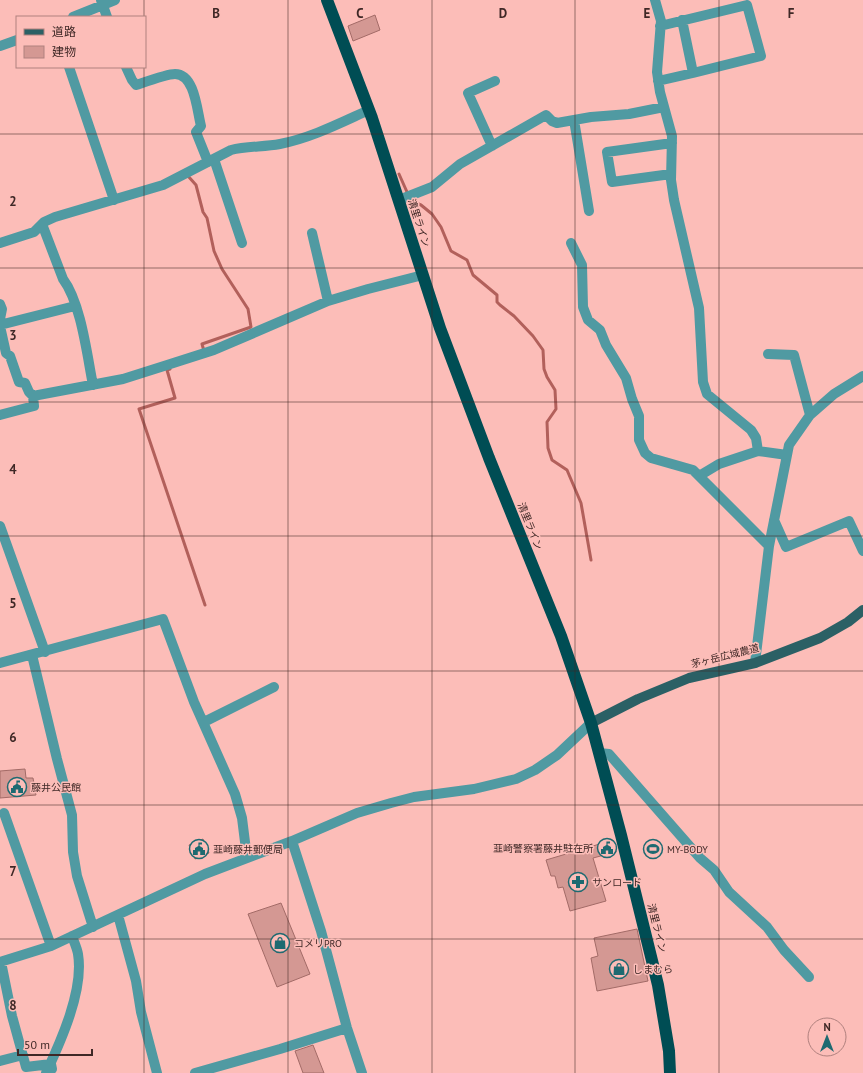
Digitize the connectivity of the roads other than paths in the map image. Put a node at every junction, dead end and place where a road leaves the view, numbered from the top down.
1 (116, 0) edge
2 (327, 0) edge
3 (655, 0) edge
4 (102, 3) edge
5 (75, 16) edge
6 (107, 16) edge
7 (682, 20) junction
8 (660, 26) junction
9 (16, 40) edge
10 (0, 46) edge
11 (69, 68) edge
12 (126, 68) edge
13 (693, 73) junction
14 (495, 81) dead end
15 (658, 81) junction
16 (664, 107) junction
17 (369, 110) junction
18 (574, 120) junction
19 (672, 143) junction
20 (492, 146) junction
21 (211, 160) junction
22 (671, 174) junction
23 (114, 200) junction
24 (399, 200) junction
25 (589, 211) dead end
26 (42, 224) junction
27 (312, 233) dead end
28 (0, 243) edge
29 (242, 243) dead end
30 (571, 243) dead end
31 (423, 275) junction
32 (328, 301) junction
33 (0, 304) edge
34 (75, 306) junction
35 (0, 319) edge
36 (0, 325) edge
37 (768, 354) dead end
38 (863, 376) edge
39 (93, 385) junction
40 (33, 396) junction
41 (0, 415) edge
42 (810, 415) junction
43 (758, 451) junction
44 (786, 455) junction
45 (699, 476) junction
46 (774, 520) junction
47 (0, 526) edge
48 (769, 546) junction
49 (863, 551) edge
50 (863, 610) edge
51 (45, 652) junction
52 (32, 655) junction
53 (0, 663) edge
54 (755, 663) junction
55 (274, 687) dead end
56 (204, 722) junction
57 (591, 723) junction
58 (599, 753) junction
59 (4, 813) dead end
60 (292, 841) junction
61 (247, 858) junction
62 (118, 915) junction
63 (93, 927) junction
64 (72, 936) junction
65 (51, 946) junction
66 (1, 962) edge
67 (809, 977) dead end
68 (348, 1028) junction
69 (22, 1055) junction
70 (0, 1061) edge
71 (50, 1070) edge
72 (157, 1073) edge
73 (195, 1073) edge
74 (362, 1073) edge
75 (670, 1073) edge

1 - 4 street
2 - 17 highway, 清里ライン
3 - 8 street
4 - 5 street
4 - 6 street
7 - 8 street
7 - 13 street
7 - 13 street
8 - 15 street
9 - 10 street
11 - 23 street
12 - 21 street
13 - 15 street
14 - 20 street
15 - 16 street
16 - 18 street
16 - 19 street
17 - 21 street
17 - 24 highway, 清里ライン
18 - 20 street
18 - 25 street
19 - 22 street
19 - 22 street
20 - 24 street
21 - 23 street
21 - 29 street
22 - 43 street
23 - 26 street
24 - 31 highway, 清里ライン
26 - 28 street
26 - 34 street
27 - 32 street
30 - 45 street
31 - 32 street
31 - 57 highway, 清里ライン
32 - 39 street
33 - 35 street
34 - 36 street
34 - 39 street
36 - 40 street
37 - 42 street
38 - 42 street
39 - 40 street
40 - 41 street
42 - 44 street
43 - 44 street
43 - 45 street
44 - 46 street
45 - 48 street
46 - 48 street
46 - 49 street
47 - 51 street
48 - 54 street
50 - 54 main road, 茅ヶ岳広域農道
51 - 52 street
51 - 56 street
52 - 53 street
52 - 63 street
54 - 57 main road, 茅ヶ岳広域農道
55 - 56 street
56 - 61 street
57 - 58 highway, 清里ライン
57 - 60 street
58 - 67 street
58 - 75 highway, 清里ライン
59 - 65 street
60 - 61 street
60 - 68 street
61 - 62 street
62 - 63 street
62 - 72 street
63 - 64 street
64 - 65 street
64 - 71 street
65 - 66 street
66 - 69 street
68 - 73 street
68 - 74 street
69 - 70 street
69 - 71 street

